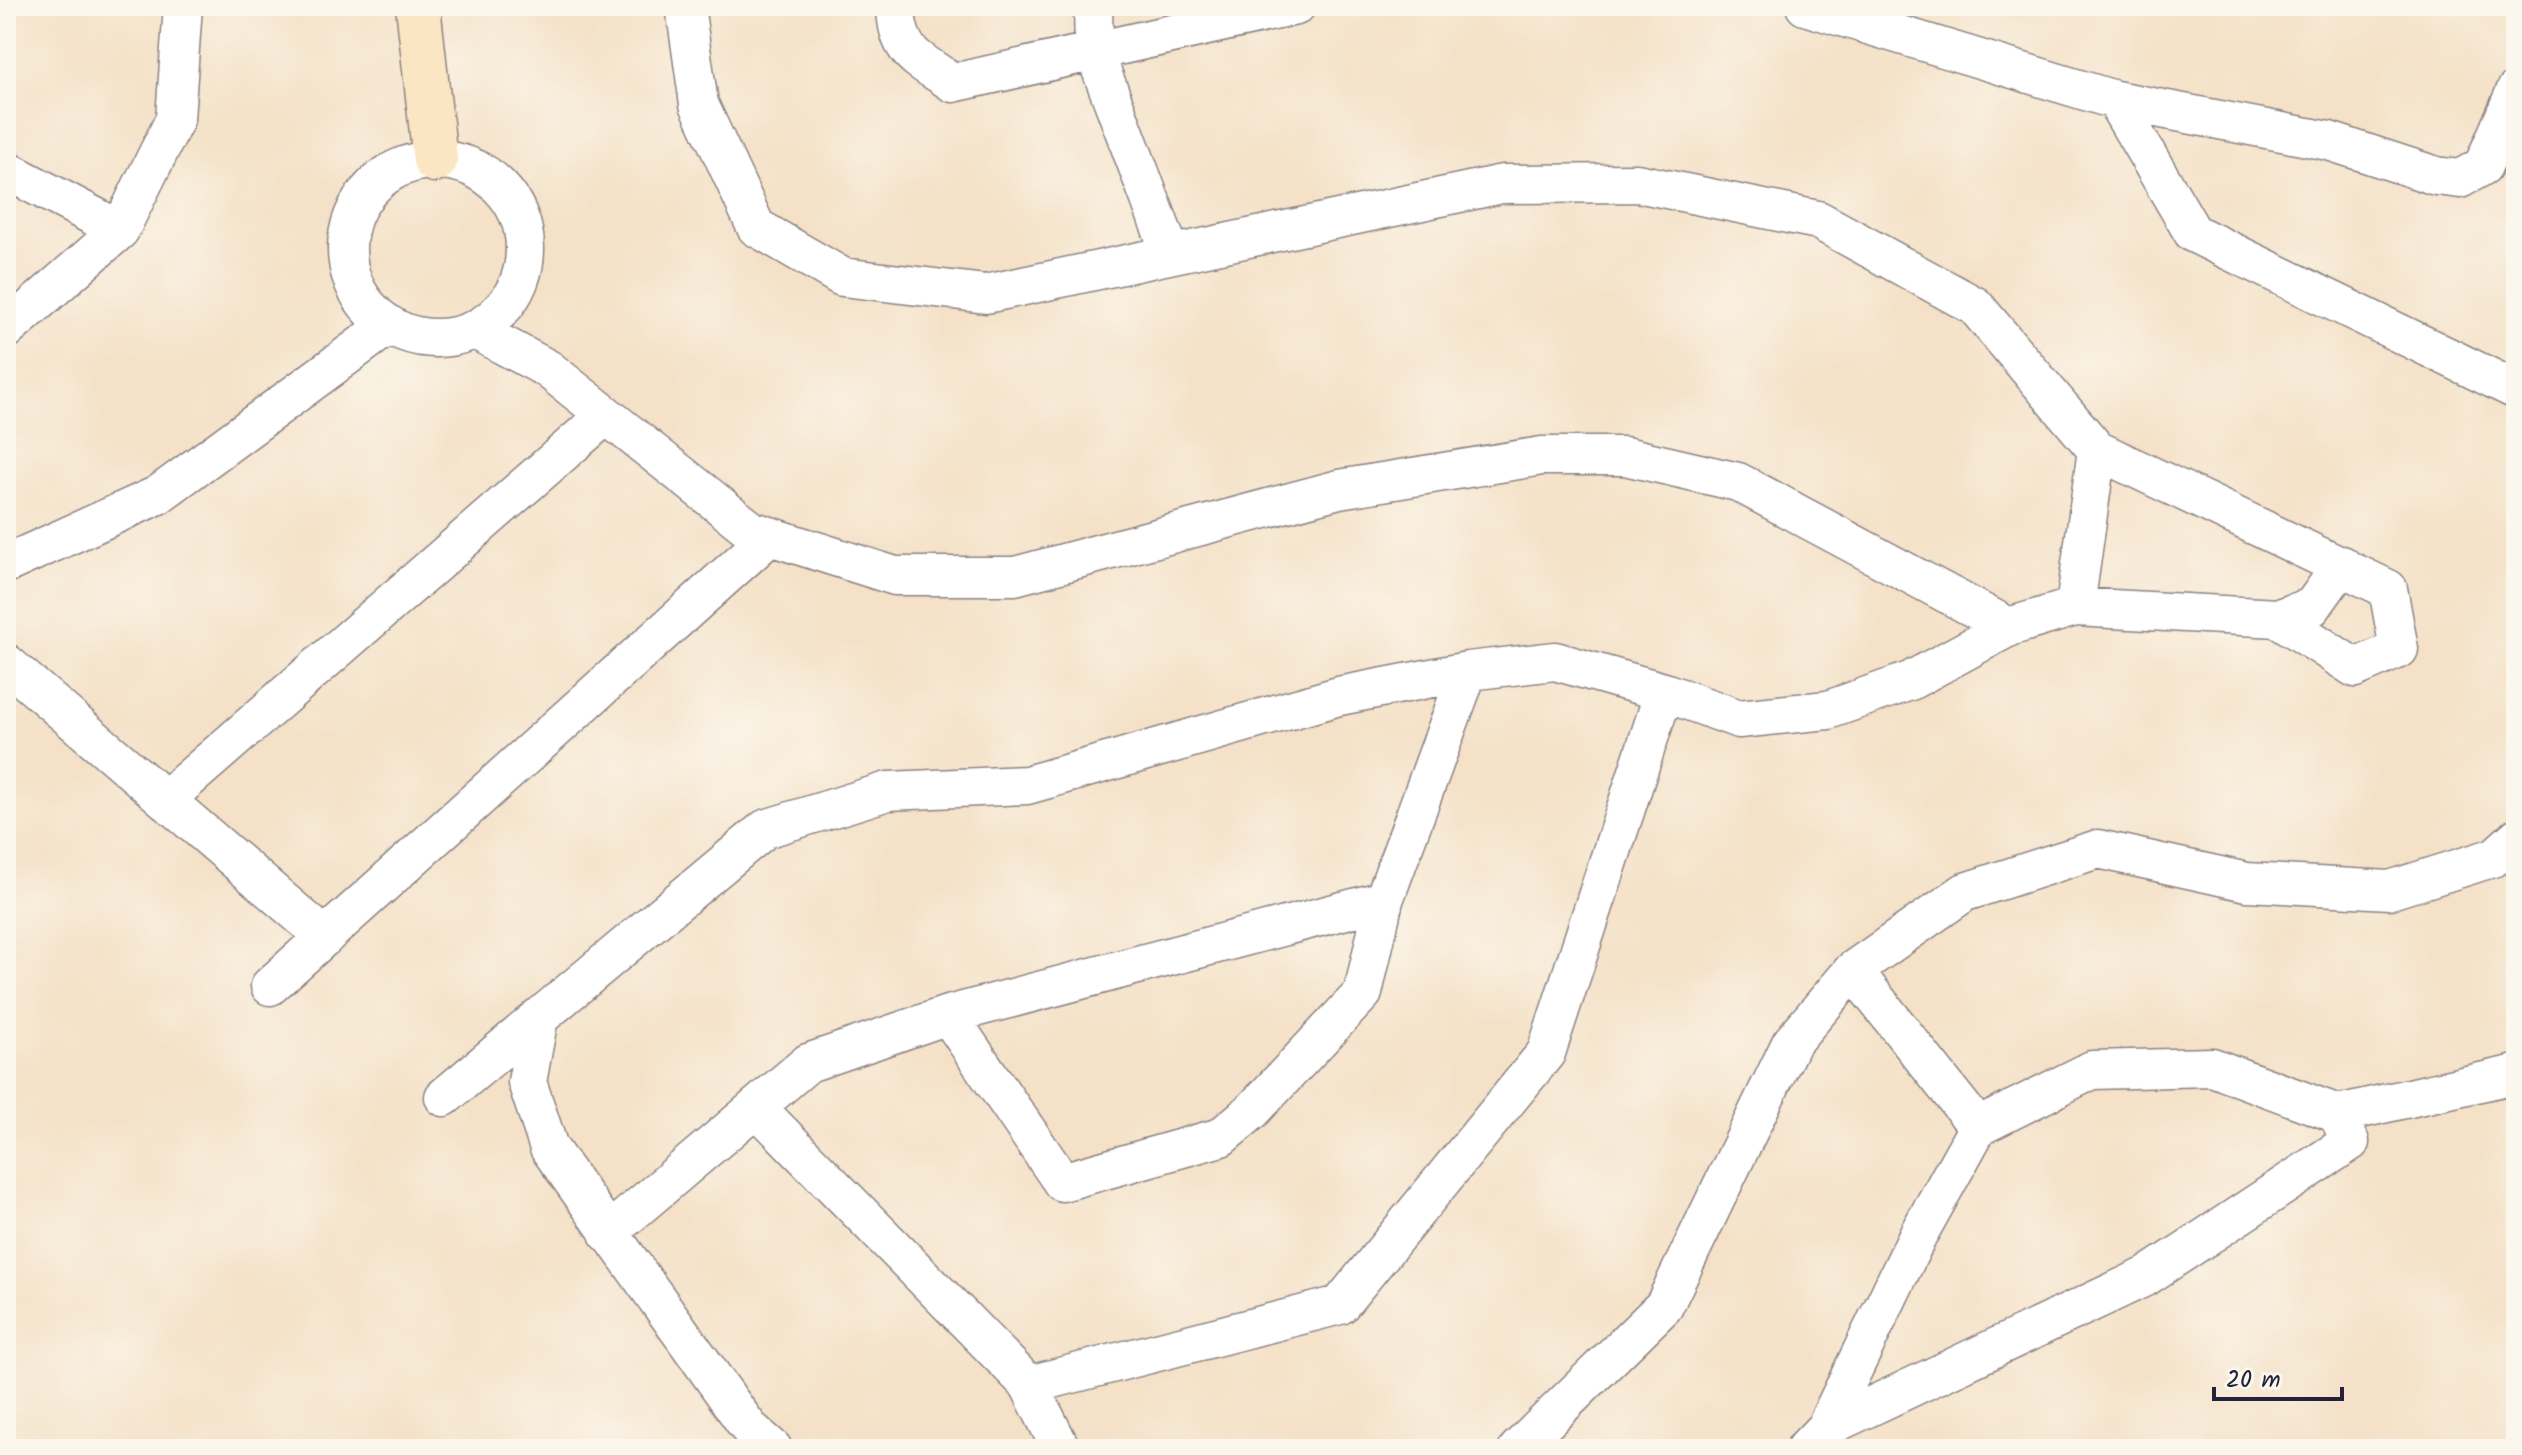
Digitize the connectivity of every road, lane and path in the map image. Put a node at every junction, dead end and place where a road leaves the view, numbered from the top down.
1 (183, 6) edge
2 (418, 6) edge
3 (685, 6) edge
4 (896, 6) edge
5 (1093, 6) edge
6 (1805, 6) edge
7 (1279, 8) edge
8 (1094, 51) junction
9 (2516, 90) edge
10 (2115, 100) junction
11 (435, 160) junction
12 (6, 170) edge
13 (120, 230) junction
14 (1170, 252) junction
15 (389, 325) junction
16 (6, 330) edge
17 (475, 330) junction
18 (2516, 390) edge
19 (605, 416) junction
20 (2097, 450) junction
21 (770, 536) junction
22 (6, 564) edge
23 (2342, 565) junction
24 (2075, 607) junction
25 (2278, 618) junction
26 (2009, 627) junction
27 (6, 663) edge
28 (1468, 671) junction
29 (1664, 692) junction
30 (166, 799) junction
31 (2516, 838) edge
32 (1384, 900) junction
33 (325, 937) junction
34 (1853, 970) junction
35 (270, 986) dead end
36 (948, 1015) junction
37 (539, 1017) junction
38 (2516, 1074) edge
39 (444, 1097) dead end
40 (756, 1107) junction
41 (2338, 1114) junction
42 (1978, 1127) junction
43 (608, 1233) junction
44 (1029, 1385) junction
45 (1815, 1439) edge
46 (773, 1449) edge
47 (1061, 1449) edge
48 (1518, 1449) edge

1 - 13 street
2 - 11 street
3 - 14 street
4 - 8 street
5 - 8 street
6 - 10 street
7 - 8 street
8 - 14 street
9 - 10 street
10 - 18 street
11 - 15 street
11 - 17 street
12 - 13 street
13 - 16 street
14 - 20 street
15 - 17 street
15 - 22 street
17 - 19 street
19 - 21 street
19 - 30 street
20 - 23 street
20 - 24 street
21 - 26 street
21 - 33 street
23 - 25 street
23 - 25 street
24 - 25 street
24 - 26 street
26 - 29 street
27 - 30 street
28 - 29 street
28 - 32 street
28 - 37 street
29 - 44 street
30 - 33 street
31 - 34 street
32 - 36 street
32 - 36 street
33 - 35 street
34 - 42 street
34 - 48 street
36 - 40 street
37 - 39 street
37 - 43 street
38 - 41 street
40 - 43 street
40 - 44 street
41 - 42 street
41 - 45 street
42 - 45 street
43 - 46 street
44 - 47 street

